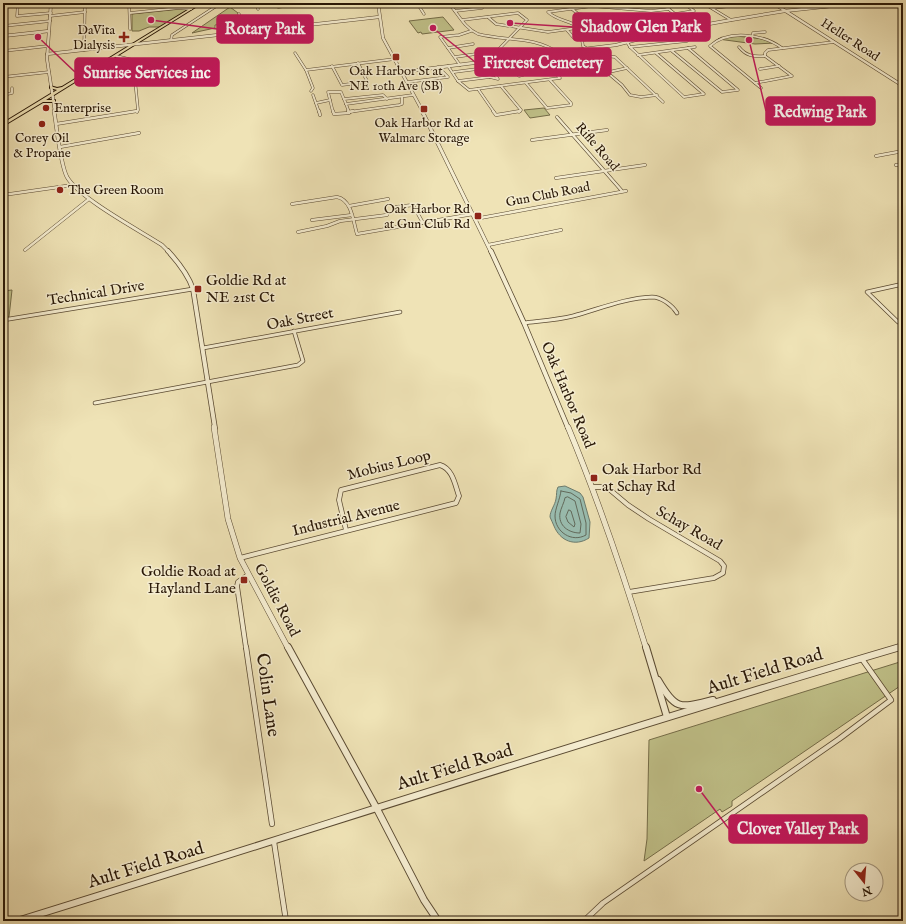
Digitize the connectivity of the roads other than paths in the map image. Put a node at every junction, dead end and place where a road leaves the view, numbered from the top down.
1 (18, 3) edge
2 (51, 3) edge
3 (85, 3) edge
4 (129, 3) edge
5 (201, 3) edge
6 (221, 3) edge
7 (256, 3) edge
8 (277, 3) edge
9 (312, 3) edge
10 (389, 3) edge
11 (417, 3) edge
12 (452, 3) edge
13 (502, 3) edge
14 (528, 3) edge
15 (588, 3) edge
16 (610, 3) edge
17 (661, 3) edge
18 (684, 3) edge
19 (702, 3) edge
20 (740, 3) edge
21 (773, 3) edge
22 (835, 3) edge
23 (860, 3) edge
24 (378, 4) edge
25 (839, 5) junction
26 (592, 6) junction
27 (608, 7) junction
28 (482, 8) dead end
29 (571, 8) junction
30 (191, 9) junction
31 (258, 9) dead end
32 (669, 9) junction
33 (712, 9) junction
34 (635, 10) junction
35 (455, 11) junction
36 (785, 11) junction
37 (85, 12) junction
38 (130, 13) junction
39 (50, 14) junction
40 (239, 14) dead end
41 (424, 14) dead end
42 (380, 17) junction
43 (488, 17) junction
44 (617, 18) junction
45 (462, 20) junction
46 (634, 20) junction
47 (731, 20) junction
48 (50, 21) junction
49 (660, 25) junction
50 (3, 26) edge
51 (519, 28) junction
52 (580, 28) junction
53 (130, 29) dead end
54 (471, 30) junction
55 (567, 30) junction
56 (49, 31) junction
57 (671, 31) junction
58 (245, 32) junction
59 (765, 32) dead end
60 (3, 36) edge
61 (752, 37) junction
62 (142, 39) junction
63 (508, 39) junction
64 (172, 40) junction
65 (582, 40) junction
66 (686, 41) dead end
67 (627, 42) junction
68 (834, 42) junction
69 (147, 43) junction
70 (134, 44) junction
71 (473, 44) dead end
72 (48, 46) junction
73 (122, 46) junction
74 (630, 47) junction
75 (695, 47) dead end
76 (739, 47) dead end
77 (448, 48) junction
78 (688, 48) junction
79 (782, 48) junction
80 (127, 49) junction
81 (587, 49) junction
82 (84, 50) junction
83 (499, 50) junction
84 (3, 51) edge
85 (521, 51) dead end
86 (672, 51) junction
87 (295, 53) dead end
88 (558, 53) junction
89 (656, 53) junction
90 (47, 54) junction
91 (538, 55) junction
92 (638, 55) junction
93 (116, 56) junction
94 (765, 56) junction
95 (454, 57) junction
96 (395, 59) junction
97 (545, 61) junction
98 (358, 63) junction
99 (460, 65) junction
100 (332, 66) junction
101 (448, 66) junction
102 (779, 66) junction
103 (438, 67) junction
104 (485, 68) dead end
105 (627, 68) junction
106 (552, 69) junction
107 (760, 69) dead end
108 (306, 70) junction
109 (49, 72) junction
110 (402, 72) junction
111 (454, 72) junction
112 (3, 77) edge
113 (490, 77) dead end
114 (550, 80) junction
115 (458, 81) junction
116 (408, 82) junction
117 (526, 83) junction
118 (755, 83) junction
119 (501, 86) junction
120 (903, 86) edge
121 (51, 87) junction
122 (65, 87) junction
123 (12, 88) dead end
124 (761, 88) dead end
125 (478, 90) junction
126 (311, 91) dead end
127 (3, 95) edge
128 (53, 95) junction
129 (313, 95) dead end
130 (413, 95) junction
131 (656, 96) junction
132 (402, 97) junction
133 (344, 99) junction
134 (387, 99) junction
135 (330, 100) junction
136 (54, 101) junction
137 (42, 102) junction
138 (664, 102) dead end
139 (316, 103) junction
140 (346, 104) junction
141 (349, 112) junction
142 (320, 115) dead end
143 (557, 117) dead end
144 (56, 124) junction
145 (3, 126) edge
146 (608, 130) dead end
147 (139, 134) dead end
148 (573, 134) junction
149 (532, 140) dead end
150 (60, 147) junction
151 (902, 152) edge
152 (876, 156) dead end
153 (903, 164) edge
154 (645, 165) dead end
155 (896, 165) dead end
156 (604, 170) junction
157 (556, 178) dead end
158 (73, 185) junction
159 (624, 191) joint
160 (3, 195) edge
161 (89, 199) junction
162 (388, 199) dead end
163 (292, 204) dead end
164 (349, 206) junction
165 (396, 207) dead end
166 (352, 215) junction
167 (387, 215) dead end
168 (474, 216) junction
169 (353, 219) junction
170 (312, 220) dead end
171 (423, 223) junction
172 (561, 230) dead end
173 (298, 232) dead end
174 (488, 245) junction
175 (25, 250) dead end
176 (903, 284) edge
177 (192, 289) junction
178 (400, 312) dead end
179 (677, 313) dead end
180 (3, 320) edge
181 (898, 322) dead end
182 (524, 323) junction
183 (294, 332) junction
184 (203, 348) junction
185 (208, 383) junction
186 (95, 403) dead end
187 (593, 487) junction
188 (458, 501) joint
189 (346, 530) junction
190 (240, 558) junction
191 (248, 576) junction
192 (629, 592) junction
193 (903, 646) edge
194 (862, 659) junction
195 (654, 672) junction
196 (747, 692) junction
197 (667, 717) junction
198 (377, 809) junction
199 (272, 824) dead end
200 (274, 842) junction
201 (16, 921) edge
202 (286, 921) edge
203 (438, 921) edge
204 (584, 921) edge

1 - 39 street
2 - 39 street
3 - 37 street
4 - 38 street
5 - 30 main road
6 - 64 street
7 - 31 street
8 - 9 street
10 - 24 street
11 - 41 street
12 - 35 street
13 - 14 street
15 - 26 street
16 - 27 street
17 - 32 street
18 - 32 street
19 - 33 street
20 - 33 street
21 - 36 street, Heller Road
22 - 25 street
23 - 25 street
24 - 42 street, Oak Harbor Road
25 - 36 street
26 - 27 street
26 - 29 street
27 - 34 street
28 - 35 street
29 - 44 street
29 - 52 street
30 - 38 street
30 - 62 main road
32 - 34 street
33 - 47 street
34 - 46 street
35 - 45 street
36 - 47 street
36 - 68 street, Heller Road
37 - 39 street
37 - 82 street
38 - 53 street
39 - 48 street
40 - 58 street
42 - 58 street
42 - 96 street, Oak Harbor Road
43 - 45 street
43 - 51 street
43 - 51 street
44 - 46 street
44 - 52 street
45 - 54 street
46 - 49 street
47 - 57 street
48 - 50 street
48 - 56 street
49 - 57 street
49 - 65 street
51 - 55 street
51 - 63 street
52 - 55 street
54 - 63 street
54 - 77 street
55 - 65 street
56 - 60 street
56 - 72 street
57 - 67 street
58 - 64 street
59 - 61 street
61 - 79 street
61 - 118 street
62 - 69 main road
62 - 70 main road
63 - 83 street
63 - 88 street
64 - 69 street
65 - 81 street
66 - 74 street
67 - 74 street
67 - 81 street
68 - 79 street
68 - 120 street, Heller Road
69 - 70 street
70 - 73 street
70 - 80 main road
71 - 77 street
72 - 84 street
72 - 90 street
73 - 80 main road
73 - 82 street
74 - 92 street
75 - 78 street
76 - 94 street
77 - 95 street
78 - 86 street
78 - 86 street
79 - 94 street
80 - 93 main road
81 - 88 street
81 - 105 street
82 - 90 street
83 - 85 street
83 - 95 street
86 - 89 street
87 - 108 street
88 - 91 street
89 - 92 street
89 - 92 street
90 - 109 street
91 - 97 street
91 - 99 street
93 - 122 main road
93 - 144 street
94 - 102 street
95 - 99 street
96 - 98 street
96 - 110 street, Oak Harbor Road
97 - 106 street
97 - 106 street
98 - 100 street
98 - 100 street
99 - 101 street
100 - 108 street
101 - 103 street
101 - 111 street
102 - 107 street
102 - 118 street
103 - 110 street
103 - 116 street
104 - 111 street
105 - 131 street
105 - 131 street
106 - 114 street
108 - 126 street
109 - 112 street
109 - 121 street
110 - 116 street, Oak Harbor Road
111 - 115 street
113 - 115 street
114 - 117 street
114 - 117 street
115 - 125 street
116 - 130 street, Oak Harbor Road
117 - 119 street
118 - 124 street
119 - 125 street
119 - 125 street
121 - 122 main road
121 - 128 street
122 - 128 main road
123 - 127 street
128 - 136 street
128 - 137 main road
129 - 139 street
130 - 132 street
130 - 168 street, Oak Harbor Road
131 - 138 street
132 - 134 street
132 - 141 street
133 - 134 street
133 - 135 street
133 - 140 street
134 - 140 street
135 - 139 street
135 - 141 street
136 - 137 main road
136 - 144 street
137 - 145 main road
139 - 142 street
140 - 141 street
143 - 148 street, Rifle Road
144 - 150 street
146 - 148 street
147 - 150 street
148 - 149 street
148 - 156 street, Rifle Road
150 - 158 street
151 - 152 street
153 - 155 street
154 - 156 street
156 - 157 street
156 - 159 street, Rifle Road
158 - 160 street
158 - 161 street, Goldie Road
159 - 168 street, Gun Club Road
161 - 175 street
161 - 177 street, Goldie Road
162 - 164 street
163 - 164 street
164 - 166 street, Gun Club Road
165 - 171 street
166 - 169 street, Gun Club Road
166 - 170 street
167 - 169 street
168 - 171 street, Gun Club Road
168 - 174 street, Oak Harbor Road
169 - 171 street, Gun Club Road
169 - 173 street
172 - 174 street
174 - 182 street, Oak Harbor Road
176 - 181 street
177 - 180 street, Technical Drive
177 - 184 street, Goldie Road
178 - 183 street, Oak Street
179 - 182 street
182 - 187 street, Oak Harbor Road
183 - 184 street, Oak Street
183 - 185 street
184 - 185 street, Goldie Road
185 - 186 street
185 - 190 street, Goldie Road
187 - 192 street, Oak Harbor Road
187 - 192 street, Schay Road
188 - 189 street, Industrial Avenue
188 - 189 street, Mobius Loop
189 - 190 street, Industrial Avenue
190 - 191 street, Goldie Road
191 - 198 street, Goldie Road
191 - 199 street, Colin Lane
192 - 195 street, Oak Harbor Road
193 - 194 street, Ault Field Road
194 - 196 street, Ault Field Road
194 - 204 street
195 - 196 street
195 - 197 street, Oak Harbor Road
196 - 197 street, Ault Field Road
197 - 198 street, Ault Field Road
198 - 200 street, Ault Field Road
198 - 203 street, Goldie Road
200 - 201 street, Ault Field Road
200 - 202 street

